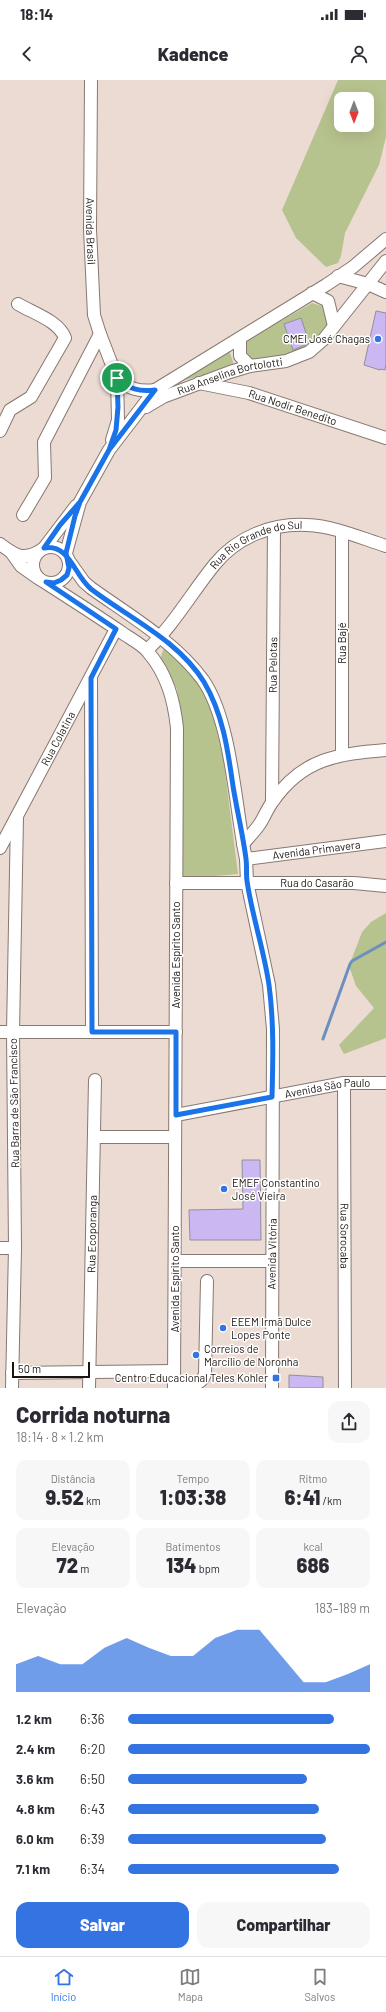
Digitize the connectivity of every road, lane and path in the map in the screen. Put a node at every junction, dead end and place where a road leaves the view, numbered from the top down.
1 (90, 80) edge
2 (386, 239) edge
3 (386, 261) edge
4 (338, 276) junction
5 (368, 284) junction
6 (386, 292) edge
7 (312, 293) junction
8 (18, 304) dead end
9 (334, 326) junction
10 (100, 334) junction
11 (240, 338) junction
12 (246, 367) junction
13 (117, 378) junction
14 (198, 383) junction
15 (155, 390) junction
16 (237, 390) junction
17 (141, 410) junction
18 (0, 431) edge
19 (386, 438) edge
20 (109, 450) junction
21 (80, 502) junction
22 (23, 514) dead end
23 (274, 528) junction
24 (342, 532) junction
25 (0, 544) edge
26 (386, 546) edge
27 (41, 550) junction
28 (10, 552) junction
29 (67, 557) junction
30 (42, 580) junction
31 (116, 629) junction
32 (164, 640) junction
33 (148, 650) junction
34 (91, 678) junction
35 (386, 750) edge
36 (342, 754) junction
37 (272, 801) junction
38 (17, 817) junction
39 (386, 841) edge
40 (243, 844) junction
41 (0, 848) edge
42 (246, 859) junction
43 (247, 882) junction
44 (176, 883) junction
45 (386, 886) edge
46 (0, 1032) edge
47 (13, 1032) junction
48 (92, 1032) junction
49 (176, 1032) junction
50 (95, 1080) dead end
51 (344, 1083) junction
52 (386, 1083) edge
53 (272, 1097) junction
54 (176, 1115) junction
55 (94, 1137) junction
56 (175, 1137) junction
57 (0, 1248) edge
58 (15, 1248) junction
59 (175, 1260) junction
60 (271, 1260) junction
61 (207, 1281) dead end
62 (174, 1371) junction
63 (89, 1372) junction
64 (12, 1373) junction
65 (12, 1388) edge
66 (89, 1388) edge
67 (174, 1388) edge
68 (272, 1388) edge
69 (345, 1388) edge

1 - 10 street, Avenida Brasil
2 - 4 street, Rua Anselina Bortolotti
3 - 5 street, Rua Anselina Bortolotti
4 - 5 street
4 - 7 street, Rua Anselina Bortolotti
5 - 6 street
5 - 9 street, Rua Anselina Bortolotti
7 - 9 street
7 - 11 street, Rua Anselina Bortolotti
8 - 18 street
9 - 12 street, Rua Anselina Bortolotti
10 - 13 street, Avenida Brasil
10 - 22 street
11 - 12 street
11 - 15 street, Rua Anselina Bortolotti
12 - 14 street, Rua Anselina Bortolotti
12 - 16 street
13 - 15 street
13 - 20 street, Avenida Brasil
14 - 16 street, Rua Nodir Benedito
14 - 17 street, Rua Anselina Bortolotti
15 - 17 street, Rua Anselina Bortolotti
16 - 19 street, Rua Nodir Benedito
17 - 20 street
20 - 21 street
21 - 27 street
21 - 29 street
23 - 24 street, Rua Rio Grande do Sul
23 - 32 street, Rua Rio Grande do Sul
23 - 37 street, Rua Pelotas
24 - 26 street, Rua Rio Grande do Sul
24 - 36 street, Rua Bajé
25 - 28 street, Avenida Espírito Santo
27 - 28 street
27 - 29 street
27 - 30 street
28 - 30 street, Avenida Espírito Santo
29 - 30 street
29 - 32 street, Avenida Vitória
30 - 31 street, Avenida Espírito Santo
31 - 33 street, Avenida Espírito Santo
31 - 34 street, Rua Colatina
32 - 33 street
32 - 40 street, Avenida Vitória
33 - 44 street, Avenida Espírito Santo
34 - 38 street, Rua Colatina
34 - 48 street
35 - 36 street
36 - 37 street
37 - 40 street
38 - 41 street, Rua Colatina
38 - 47 street, Rua Barra de São Francisco
39 - 42 street, Avenida Primavera
40 - 42 street, Avenida Vitória
42 - 43 street, Avenida Vitória
43 - 44 street
43 - 45 street, Rua do Casarão
43 - 53 street, Avenida Vitória
44 - 49 street, Avenida Espírito Santo
46 - 47 street
47 - 48 street
47 - 58 street, Rua Barra de São Francisco
48 - 49 street
49 - 54 street, Avenida Espírito Santo
50 - 55 street, Rua Ecoporanga
51 - 52 street, Avenida São Paulo
51 - 53 street, Avenida São Paulo
51 - 69 street, Rua Sorocaba
53 - 54 street, Avenida São Paulo
53 - 60 street, Avenida Vitória
54 - 56 street, Avenida Espírito Santo
55 - 56 street
55 - 63 street, Rua Ecoporanga
56 - 59 street, Avenida Espírito Santo
57 - 58 street
58 - 64 street, Rua Barra de São Francisco
59 - 60 street
59 - 62 street, Avenida Espírito Santo
60 - 68 street, Avenida Vitória
61 - 67 street
62 - 63 street
62 - 67 street, Avenida Espírito Santo
63 - 64 street
63 - 66 street, Rua Ecoporanga
64 - 65 street, Rua Barra de São Francisco

